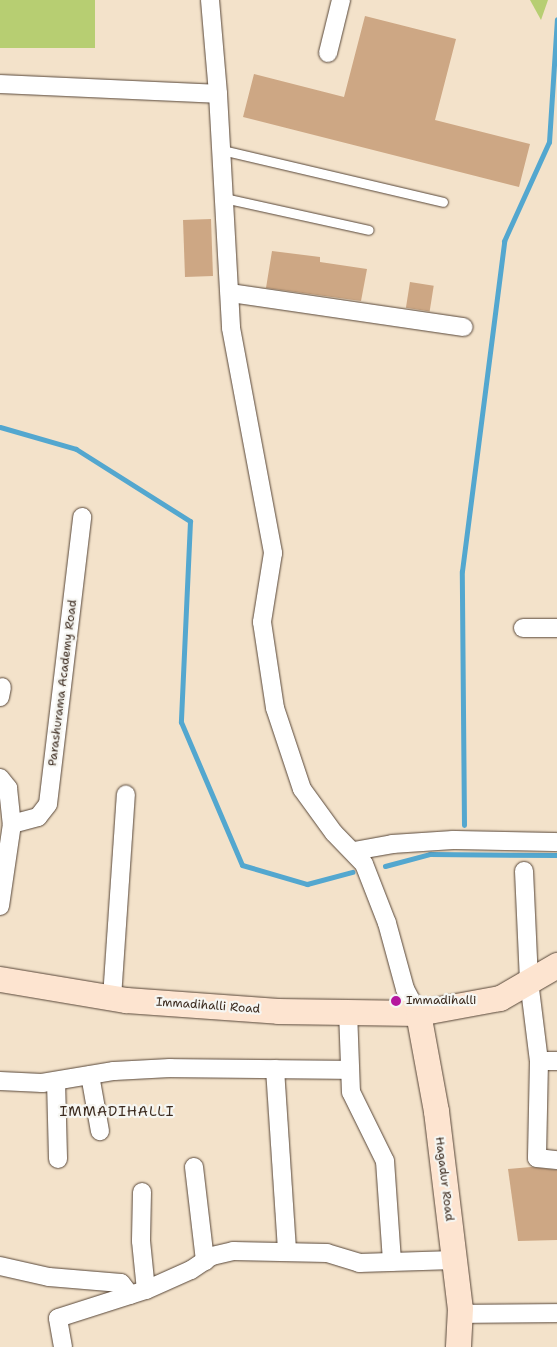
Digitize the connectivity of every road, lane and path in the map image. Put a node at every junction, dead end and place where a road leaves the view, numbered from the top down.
1 (210, 0) edge
2 (341, 0) edge
3 (328, 53) dead end
4 (0, 84) edge
5 (218, 94) junction
6 (222, 150) junction
7 (224, 198) junction
8 (443, 202) dead end
9 (369, 230) dead end
10 (230, 293) junction
11 (464, 327) dead end
12 (82, 517) dead end
13 (522, 628) dead end
14 (557, 628) edge
15 (0, 778) edge
16 (126, 794) dead end
17 (12, 824) junction
18 (557, 832) edge
19 (557, 842) edge
20 (354, 852) junction
21 (524, 871) dead end
22 (0, 906) edge
23 (557, 965) edge
24 (0, 979) edge
25 (529, 981) junction
26 (112, 998) junction
27 (348, 1012) junction
28 (418, 1013) junction
29 (539, 1061) junction
30 (557, 1061) edge
31 (275, 1069) junction
32 (350, 1070) junction
33 (90, 1075) junction
34 (0, 1081) edge
35 (56, 1081) junction
36 (100, 1131) dead end
37 (58, 1159) dead end
38 (557, 1160) edge
39 (194, 1167) dead end
40 (142, 1192) dead end
41 (287, 1252) junction
42 (454, 1260) junction
43 (205, 1261) junction
44 (392, 1262) junction
45 (0, 1266) edge
46 (146, 1290) junction
47 (130, 1295) junction
48 (557, 1313) edge
49 (460, 1314) junction
50 (62, 1347) edge
51 (458, 1347) edge

1 - 5 street
2 - 3 street
4 - 5 street
5 - 6 street
6 - 7 street
6 - 8 lane
7 - 9 lane
7 - 10 street
10 - 11 street
10 - 20 street
12 - 17 street, Parashurama Academy Road
13 - 14 street
15 - 17 street
16 - 26 street
17 - 22 street
18 - 19 street
19 - 20 street
20 - 28 street
21 - 25 street
23 - 25 street, Immadihalli Road
24 - 26 street, Immadihalli Road
25 - 28 street, Immadihalli Road
25 - 29 street
26 - 27 street, Immadihalli Road
27 - 28 street, Immadihalli Road
27 - 32 street
28 - 42 street, Hagadur Road
29 - 30 street
29 - 38 street
31 - 32 street
31 - 33 street
31 - 41 street
32 - 44 street
33 - 35 street
33 - 36 street
34 - 35 street
35 - 37 street
39 - 43 street
40 - 46 street
41 - 43 street
41 - 44 street
42 - 44 street
42 - 49 street, Hagadur Road
43 - 46 street
45 - 47 street
46 - 47 street
47 - 50 street
48 - 49 street
49 - 51 street, Hagadur Road

